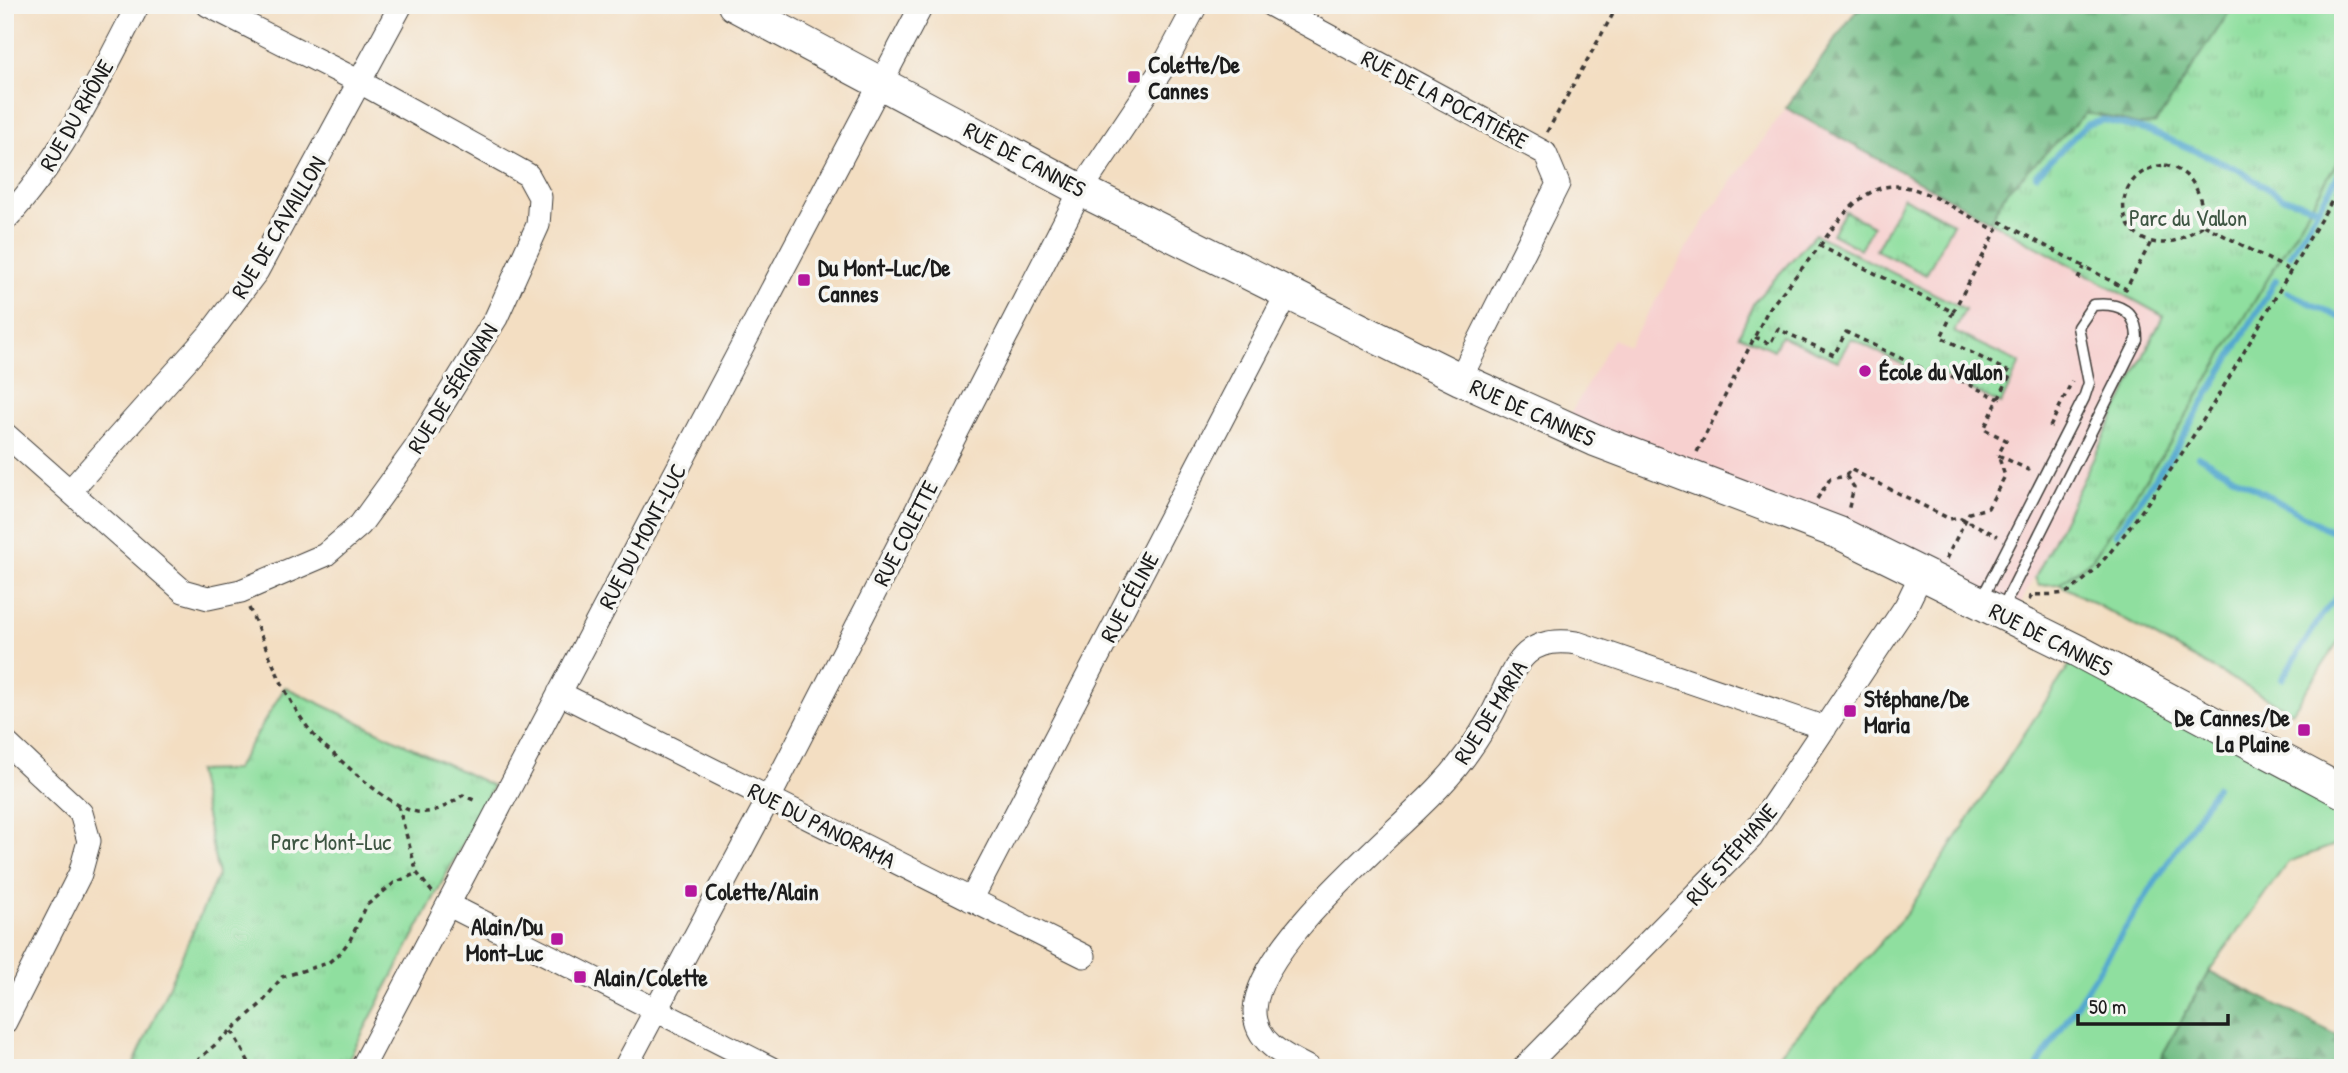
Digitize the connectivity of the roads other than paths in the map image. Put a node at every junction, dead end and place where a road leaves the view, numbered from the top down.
1 (138, 5) edge
2 (208, 5) edge
3 (401, 5) edge
4 (734, 5) edge
5 (922, 5) edge
6 (1196, 5) edge
7 (1271, 5) edge
8 (360, 82) junction
9 (881, 83) junction
10 (1081, 190) junction
11 (5, 219) edge
12 (1287, 294) junction
13 (1460, 379) junction
14 (5, 434) edge
15 (70, 491) junction
16 (1922, 573) junction
17 (1997, 612) junction
18 (559, 693) junction
19 (1825, 728) junction
20 (5, 742) edge
21 (2343, 792) edge
22 (769, 798) junction
23 (971, 900) junction
24 (449, 905) junction
25 (1084, 956) dead end
26 (655, 1011) junction
27 (5, 1022) edge
28 (362, 1068) edge
29 (625, 1068) edge
30 (770, 1068) edge
31 (1310, 1068) edge
32 (1524, 1068) edge

1 - 11 street, RUE DU RHÔNE
2 - 8 street, RUE DE SÉRIGNAN
3 - 8 street, RUE DE CAVAILLON
4 - 9 street, RUE DE CANNES
5 - 9 street, RUE DU MONT-LUC
6 - 10 street, RUE COLETTE
7 - 13 street, RUE DE LA POCATIÈRE
8 - 15 street, RUE DE CAVAILLON
8 - 15 street, RUE DE SÉRIGNAN
9 - 10 street, RUE DE CANNES
9 - 18 street, RUE DU MONT-LUC
10 - 12 street, RUE DE CANNES
10 - 22 street, RUE COLETTE
12 - 13 street, RUE DE CANNES
12 - 23 street, RUE CÉLINE
13 - 16 street, RUE DE CANNES
14 - 15 street, RUE DE SÉRIGNAN
16 - 17 street, RUE DE CANNES
16 - 19 street, RUE STÉPHANE
17 - 17 lane
17 - 21 street, RUE DE CANNES
18 - 22 street, RUE DU PANORAMA
18 - 24 street, RUE DU MONT-LUC
19 - 31 street, RUE DE MARIA
19 - 32 street, RUE STÉPHANE
20 - 27 street
22 - 23 street, RUE DU PANORAMA
22 - 26 street, RUE COLETTE
23 - 25 street, RUE DU PANORAMA
24 - 26 street
24 - 28 street, RUE DU MONT-LUC
26 - 29 street, RUE COLETTE
26 - 30 street

